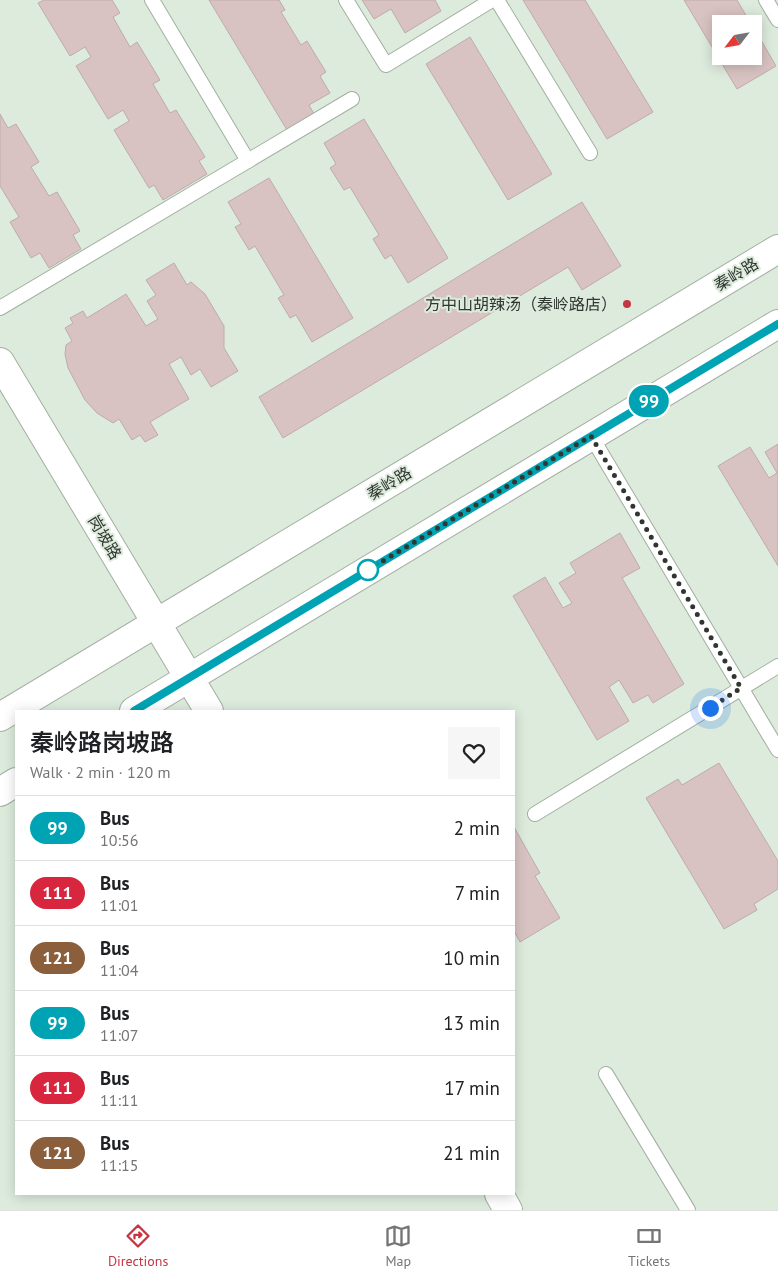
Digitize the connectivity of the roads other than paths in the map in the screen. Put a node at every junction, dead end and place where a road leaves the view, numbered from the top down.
1 (152, 0) edge
2 (346, 0) edge
3 (492, 0) edge
4 (498, 0) edge
5 (766, 0) edge
6 (778, 20) edge
7 (352, 99) dead end
8 (590, 153) dead end
9 (248, 161) junction
10 (778, 249) edge
11 (0, 308) edge
12 (778, 324) edge
13 (0, 362) edge
14 (591, 436) junction
15 (156, 623) junction
16 (778, 666) edge
17 (189, 678) junction
18 (741, 688) junction
19 (136, 710) edge
20 (208, 710) edge
21 (0, 717) edge
22 (778, 750) edge
23 (15, 783) edge
24 (0, 792) edge
25 (535, 814) dead end
26 (606, 1074) dead end
27 (500, 1195) edge
28 (508, 1210) edge
29 (688, 1210) edge

1 - 9 lane
2 - 3 lane
4 - 8 lane
5 - 6 lane
7 - 9 lane
9 - 11 lane
10 - 15 main road, 秦岭路
12 - 14 main road
13 - 15 main road, 岗坡路
14 - 17 main road
14 - 18 lane
15 - 17 main road, 岗坡路
15 - 21 main road, 秦岭路
16 - 18 lane
17 - 19 main road
17 - 20 main road, 岗坡路
18 - 22 lane
18 - 25 lane
23 - 24 main road
26 - 29 lane
27 - 28 main road

